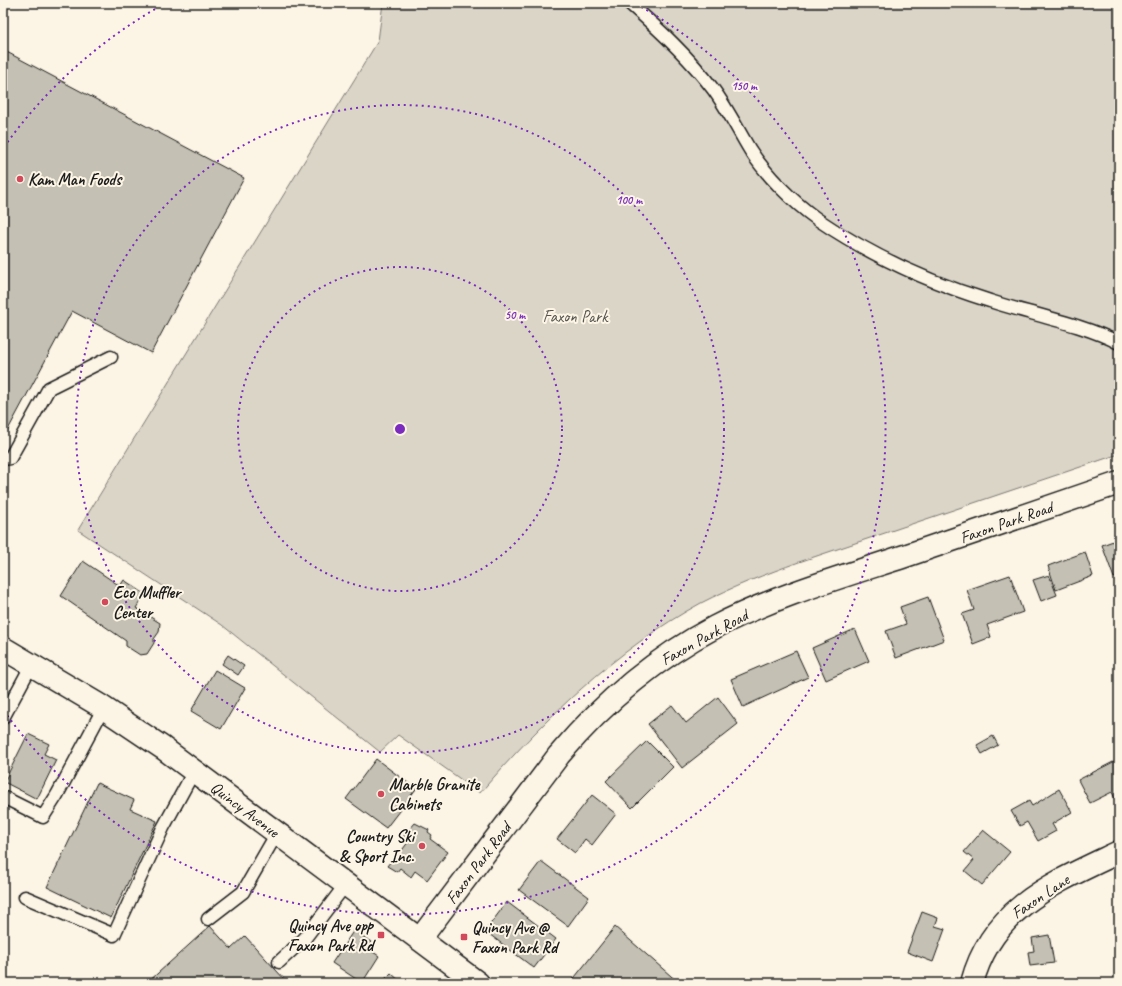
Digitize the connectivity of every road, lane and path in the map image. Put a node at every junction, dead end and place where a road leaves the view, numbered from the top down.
1 (629, 3) edge
2 (1119, 343) edge
3 (111, 358) dead end
4 (3, 459) edge
5 (1119, 483) edge
6 (3, 648) edge
7 (30, 666) junction
8 (103, 709) junction
9 (3, 718) edge
10 (194, 771) junction
11 (3, 798) edge
12 (277, 833) junction
13 (1119, 852) edge
14 (346, 884) junction
15 (25, 897) dead end
16 (208, 919) dead end
17 (420, 939) junction
18 (279, 962) dead end
19 (478, 983) edge
20 (972, 983) edge

1 - 2 lane
3 - 4 lane
5 - 17 street, Faxon Park Road
6 - 7 street, Quincy Avenue
7 - 8 street, Quincy Avenue
7 - 9 lane
8 - 10 street, Quincy Avenue
8 - 11 lane
10 - 12 street, Quincy Avenue
10 - 15 lane
12 - 14 street, Quincy Avenue
12 - 16 lane
13 - 20 street, Faxon Lane
14 - 17 street, Quincy Avenue
14 - 18 lane
17 - 19 street, Quincy Avenue

